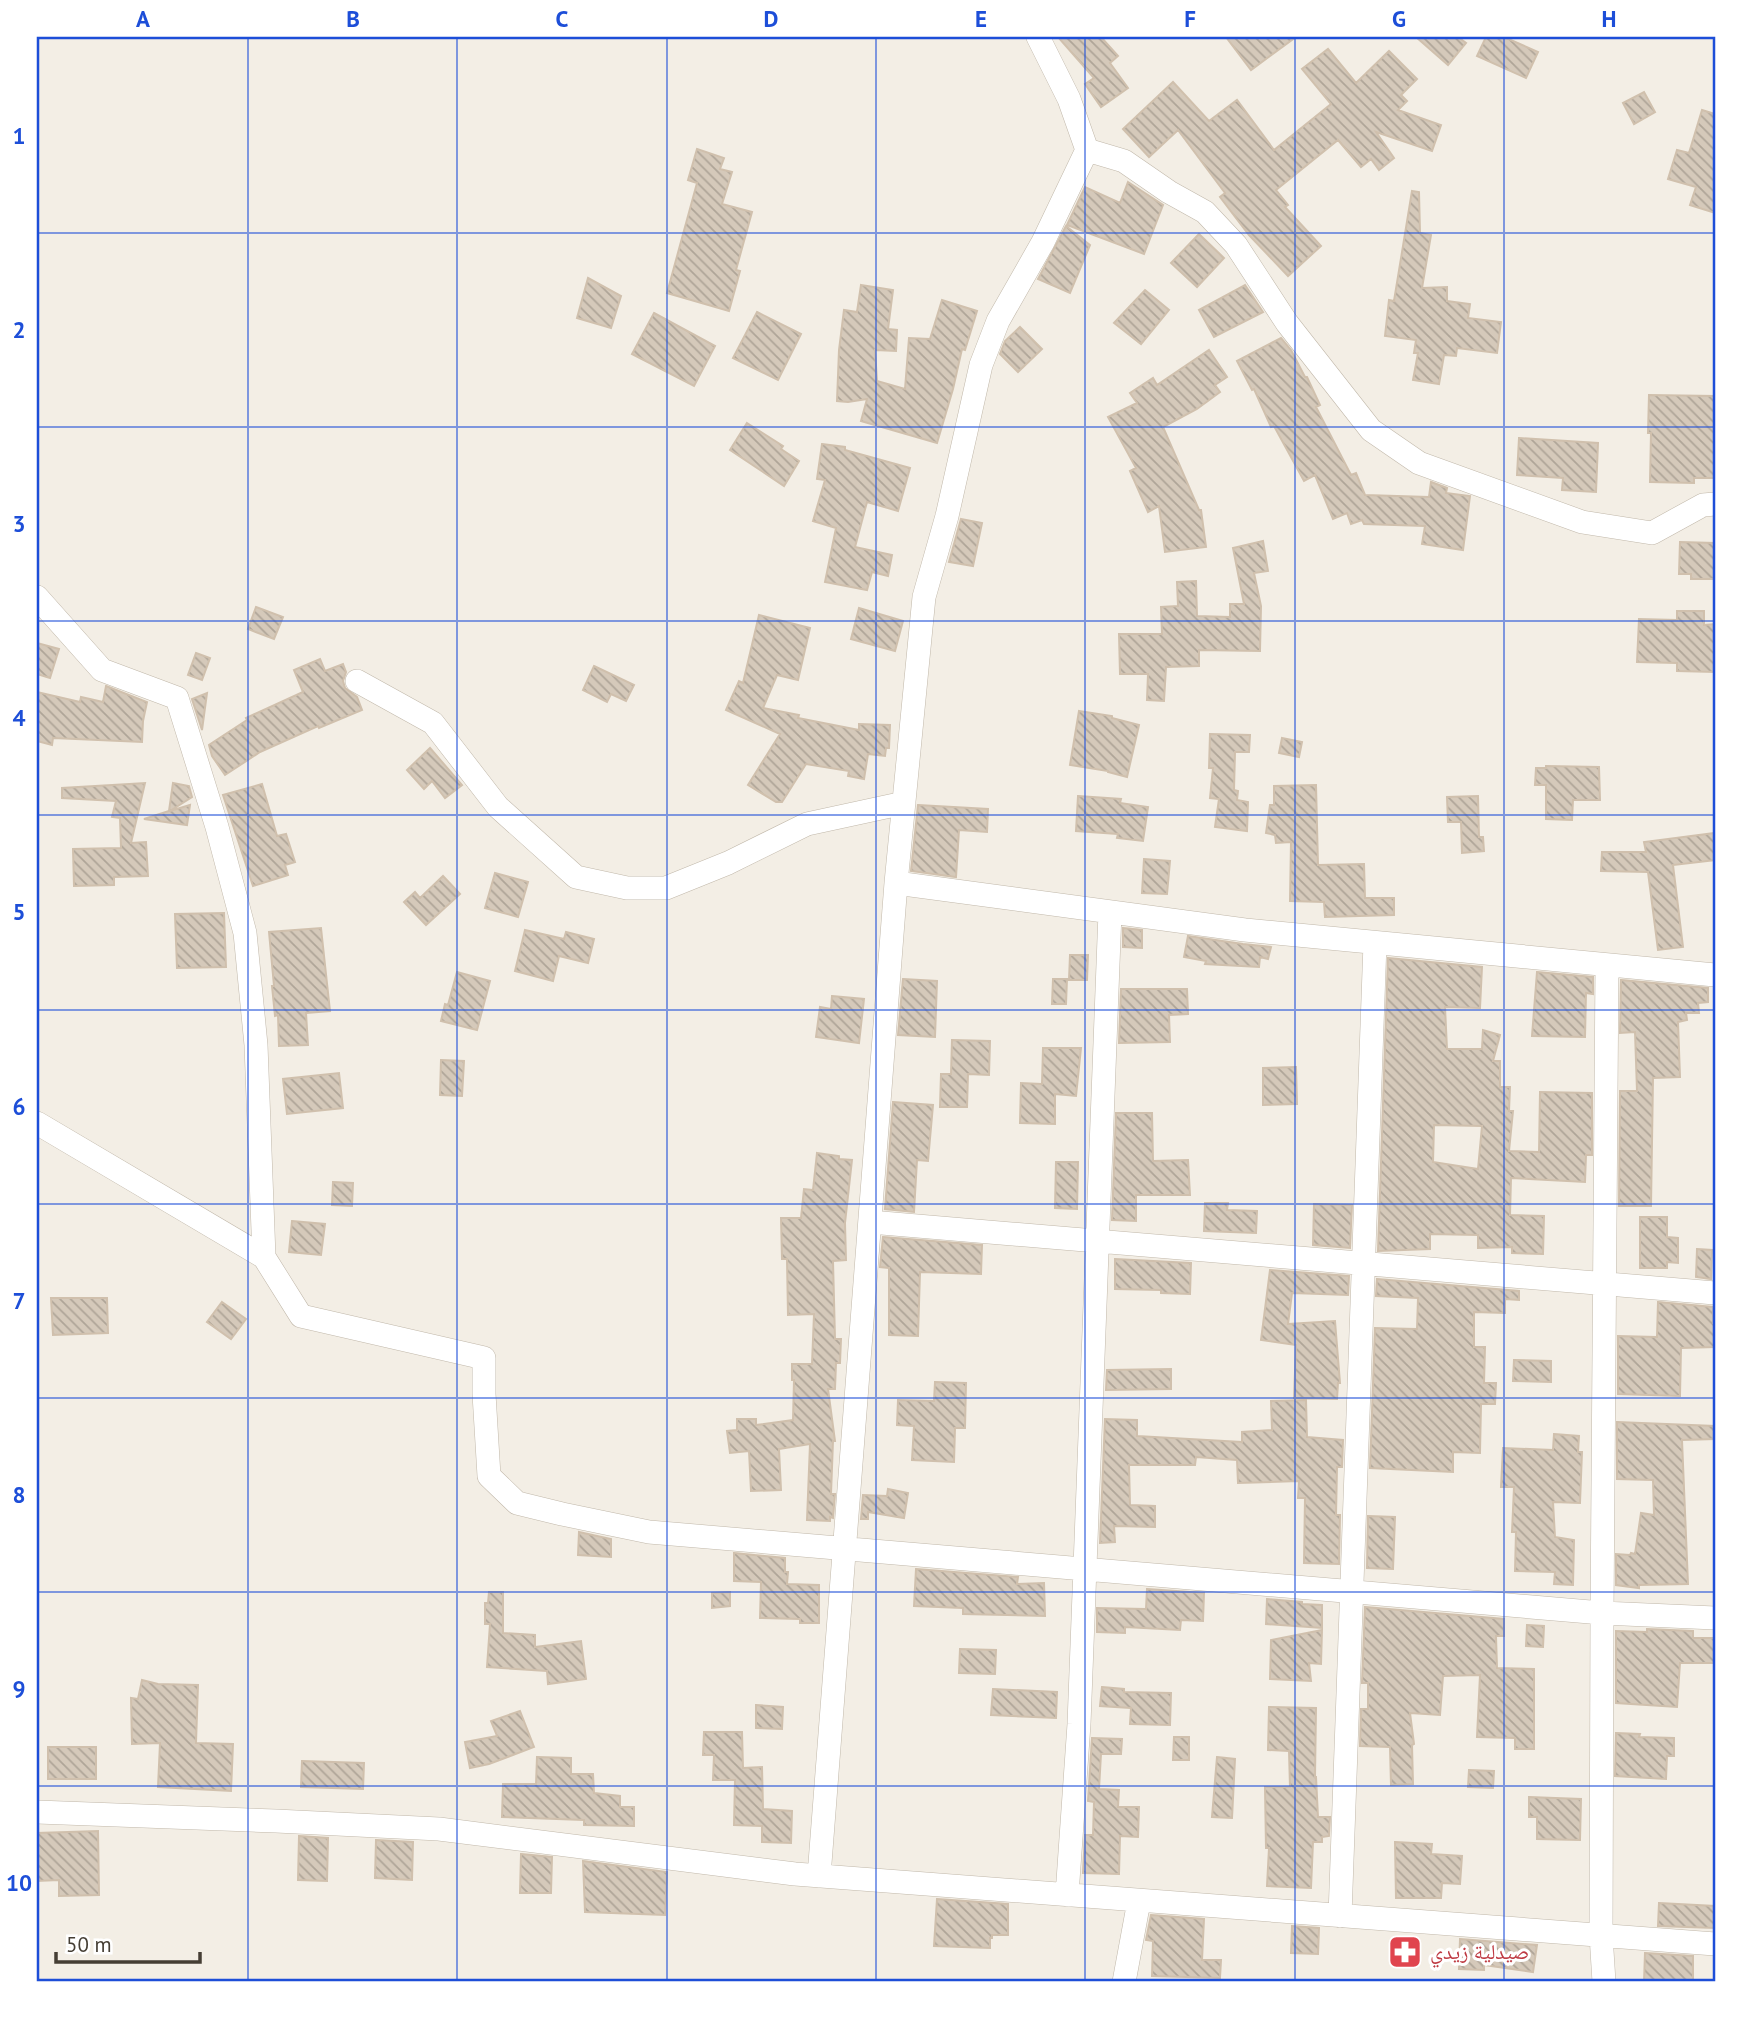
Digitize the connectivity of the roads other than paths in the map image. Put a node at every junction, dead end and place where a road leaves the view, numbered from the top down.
1 (1038, 37) edge
2 (1087, 150) junction
3 (1715, 504) edge
4 (37, 597) edge
5 (357, 681) dead end
6 (904, 803) junction
7 (897, 883) junction
8 (1110, 912) junction
9 (1375, 943) junction
10 (1607, 965) junction
11 (1715, 975) edge
12 (37, 1123) edge
13 (870, 1222) junction
14 (1097, 1241) junction
15 (264, 1257) junction
16 (1363, 1264) junction
17 (1605, 1284) junction
18 (1715, 1293) edge
19 (845, 1548) junction
20 (1085, 1569) junction
21 (1351, 1591) junction
22 (1602, 1613) junction
23 (1715, 1618) edge
24 (37, 1812) edge
25 (820, 1876) junction
26 (1067, 1895) junction
27 (1139, 1900) junction
28 (1339, 1916) junction
29 (1601, 1935) junction
30 (1715, 1944) edge
31 (1124, 1982) edge
32 (1604, 1982) edge

1 - 2 street
2 - 3 street
2 - 6 street
4 - 15 street
5 - 6 street
6 - 7 street
7 - 8 street
7 - 13 street
8 - 9 street
8 - 14 street
9 - 10 street
9 - 16 street
10 - 11 street
10 - 17 street
12 - 15 street
13 - 14 street
13 - 19 street
14 - 16 street
14 - 20 street
15 - 19 street
16 - 17 street
16 - 21 street
17 - 18 street
17 - 22 street
19 - 20 street
19 - 25 street
20 - 21 street
20 - 26 street
21 - 22 street
21 - 28 street
22 - 23 street
22 - 29 street
24 - 25 street
25 - 26 street
26 - 27 street
27 - 28 street
27 - 31 street
28 - 29 street
29 - 30 street
29 - 32 street

